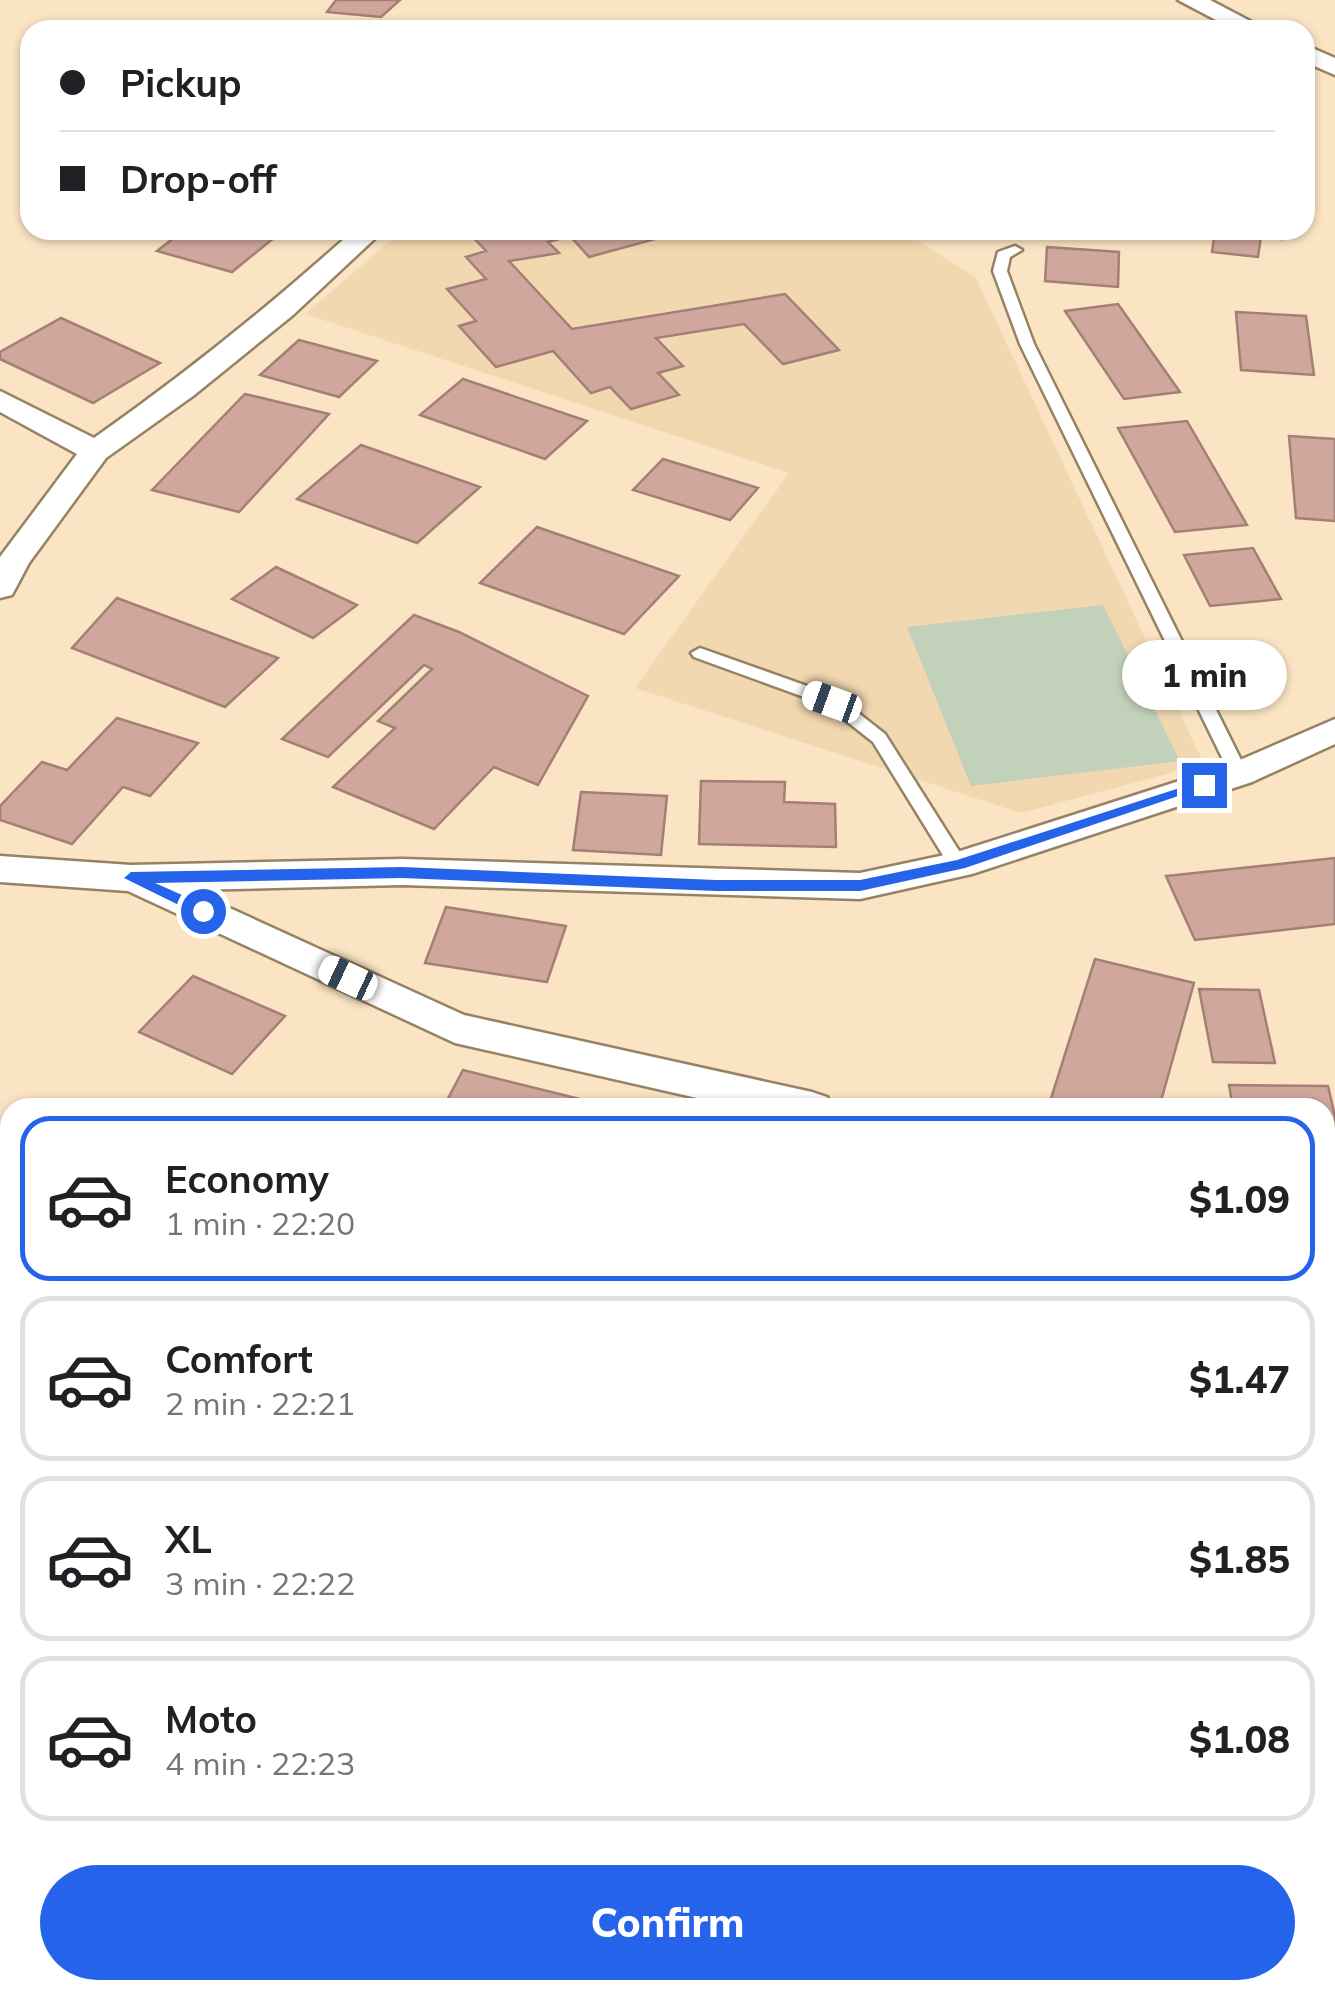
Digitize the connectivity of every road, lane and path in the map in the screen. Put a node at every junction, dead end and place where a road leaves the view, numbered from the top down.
1 (1190, 0) edge
2 (1234, 20) edge
3 (359, 240) edge
4 (1015, 250) dead end
5 (0, 400) edge
6 (95, 450) junction
7 (0, 588) edge
8 (700, 653) dead end
9 (1335, 730) edge
10 (1239, 774) junction
11 (959, 865) junction
12 (0, 869) edge
13 (131, 878) junction
14 (768, 1098) edge

1 - 2 street
3 - 6 street
4 - 10 lane
5 - 6 street
6 - 7 street
8 - 11 lane
9 - 10 street
10 - 11 street
11 - 13 street
12 - 13 street
13 - 14 street

